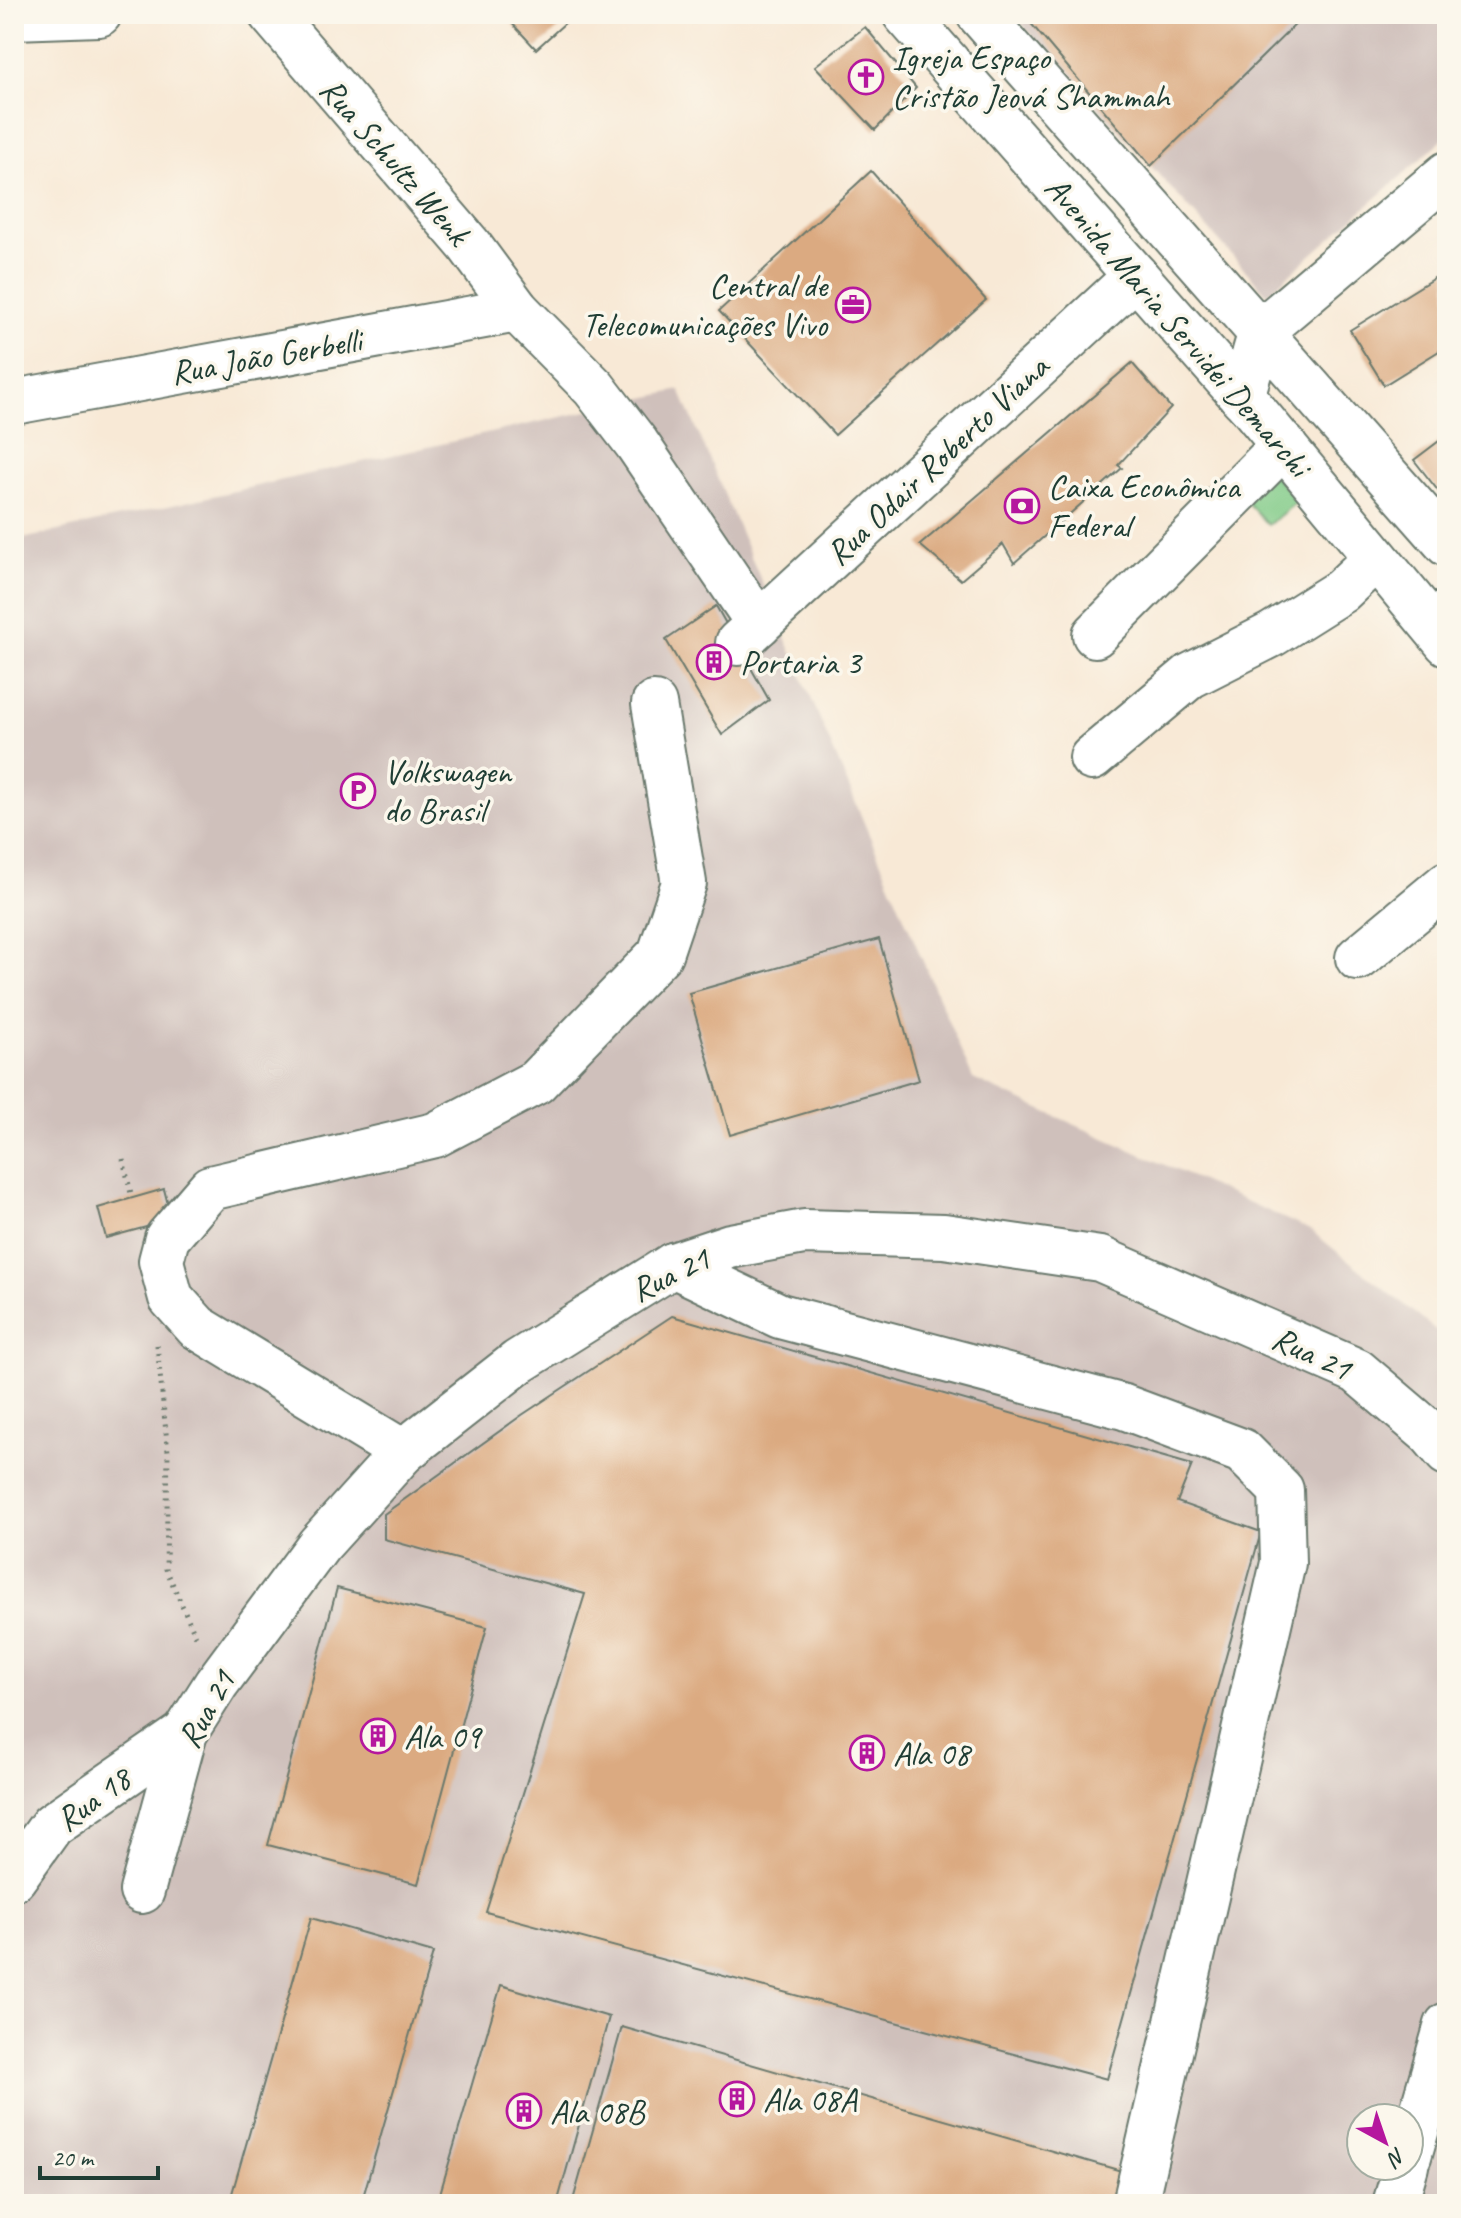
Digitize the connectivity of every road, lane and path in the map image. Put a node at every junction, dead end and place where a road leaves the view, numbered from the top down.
1 (99, 14) edge
2 (271, 14) edge
3 (905, 14) edge
4 (979, 14) edge
5 (14, 17) edge
6 (1447, 174) edge
7 (1136, 276) junction
8 (517, 310) junction
9 (1261, 331) junction
10 (1242, 397) junction
11 (14, 402) edge
12 (1284, 445) junction
13 (1447, 544) edge
14 (1375, 559) junction
15 (748, 634) joint
16 (1095, 635) dead end
17 (1447, 643) edge
18 (654, 704) dead end
19 (1092, 758) dead end
20 (1447, 884) edge
21 (1358, 958) dead end
22 (123, 1159) dead end
23 (132, 1198) dead end
24 (673, 1265) junction
25 (155, 1330) dead end
26 (403, 1452) junction
27 (1447, 1453) edge
28 (216, 1684) junction
29 (185, 1733) junction
30 (14, 1878) edge
31 (142, 1891) dead end
32 (1447, 2025) edge
33 (1425, 2102) edge
34 (1401, 2182) edge
35 (1135, 2204) edge
36 (1395, 2204) edge

1 - 5 street
2 - 8 street, Rua Schultz Wenk
3 - 7 street, Avenida Maria Servidei Demarchi
4 - 9 street, Avenida Maria Servidei Demarchi
6 - 9 street
7 - 10 street, Avenida Maria Servidei Demarchi
7 - 15 street, Rua Odair Roberto Viana
8 - 11 street, Rua João Gerbelli
8 - 15 street, Rua Schultz Wenk
9 - 10 street
9 - 13 street, Avenida Maria Servidei Demarchi
10 - 12 street, Avenida Maria Servidei Demarchi
12 - 14 street, Avenida Maria Servidei Demarchi
12 - 16 street
14 - 17 street, Avenida Maria Servidei Demarchi
14 - 19 street
18 - 26 street
20 - 21 street
22 - 23 path
24 - 26 street, Rua 21
24 - 27 street, Rua 21
24 - 35 street
25 - 28 path
26 - 28 street, Rua 21
28 - 29 street, Rua 21
29 - 30 street, Rua 18
29 - 31 street, Rua 21
32 - 33 street
34 - 36 street

